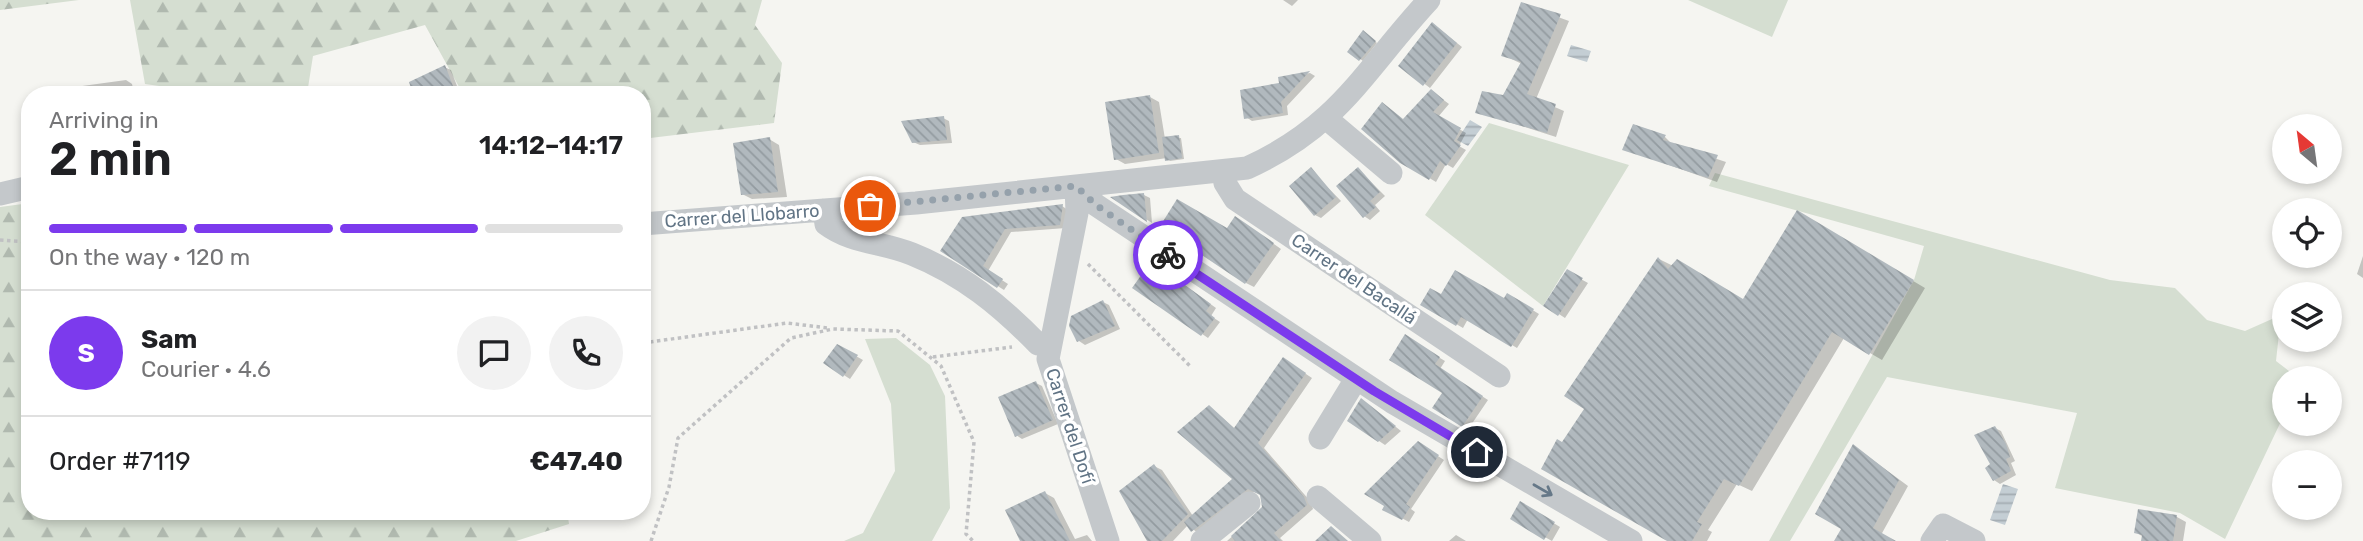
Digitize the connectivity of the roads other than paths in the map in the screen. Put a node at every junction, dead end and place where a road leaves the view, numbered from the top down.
1 (1429, 0) edge
2 (1327, 120) junction
3 (1223, 171) junction
4 (1391, 173) dead end
5 (1076, 186) junction
6 (21, 189) edge
7 (0, 194) edge
8 (824, 210) junction
9 (651, 223) edge
10 (1038, 344) road end
11 (1499, 376) dead end
12 (1356, 379) junction
13 (1320, 438) dead end
14 (1318, 497) dead end
15 (1249, 503) dead end
16 (1602, 533) edge
17 (1212, 538) edge
18 (1108, 541) edge
19 (1370, 541) edge
20 (1631, 541) edge
21 (1932, 541) edge
22 (1974, 541) edge

1 - 2 street, Carrer del Llobarro
2 - 3 street, Carrer del Llobarro
2 - 4 street
3 - 5 street, Carrer del Llobarro
3 - 11 street, Carrer del Bacallá
5 - 8 street, Carrer del Llobarro
5 - 12 street
5 - 18 street, Carrer del Dofí
6 - 7 street
8 - 9 street, Carrer del Llobarro
8 - 10 street
12 - 13 street
12 -> 16 street
14 - 19 street
15 - 17 street
16 - 20 street
21 - 22 street

